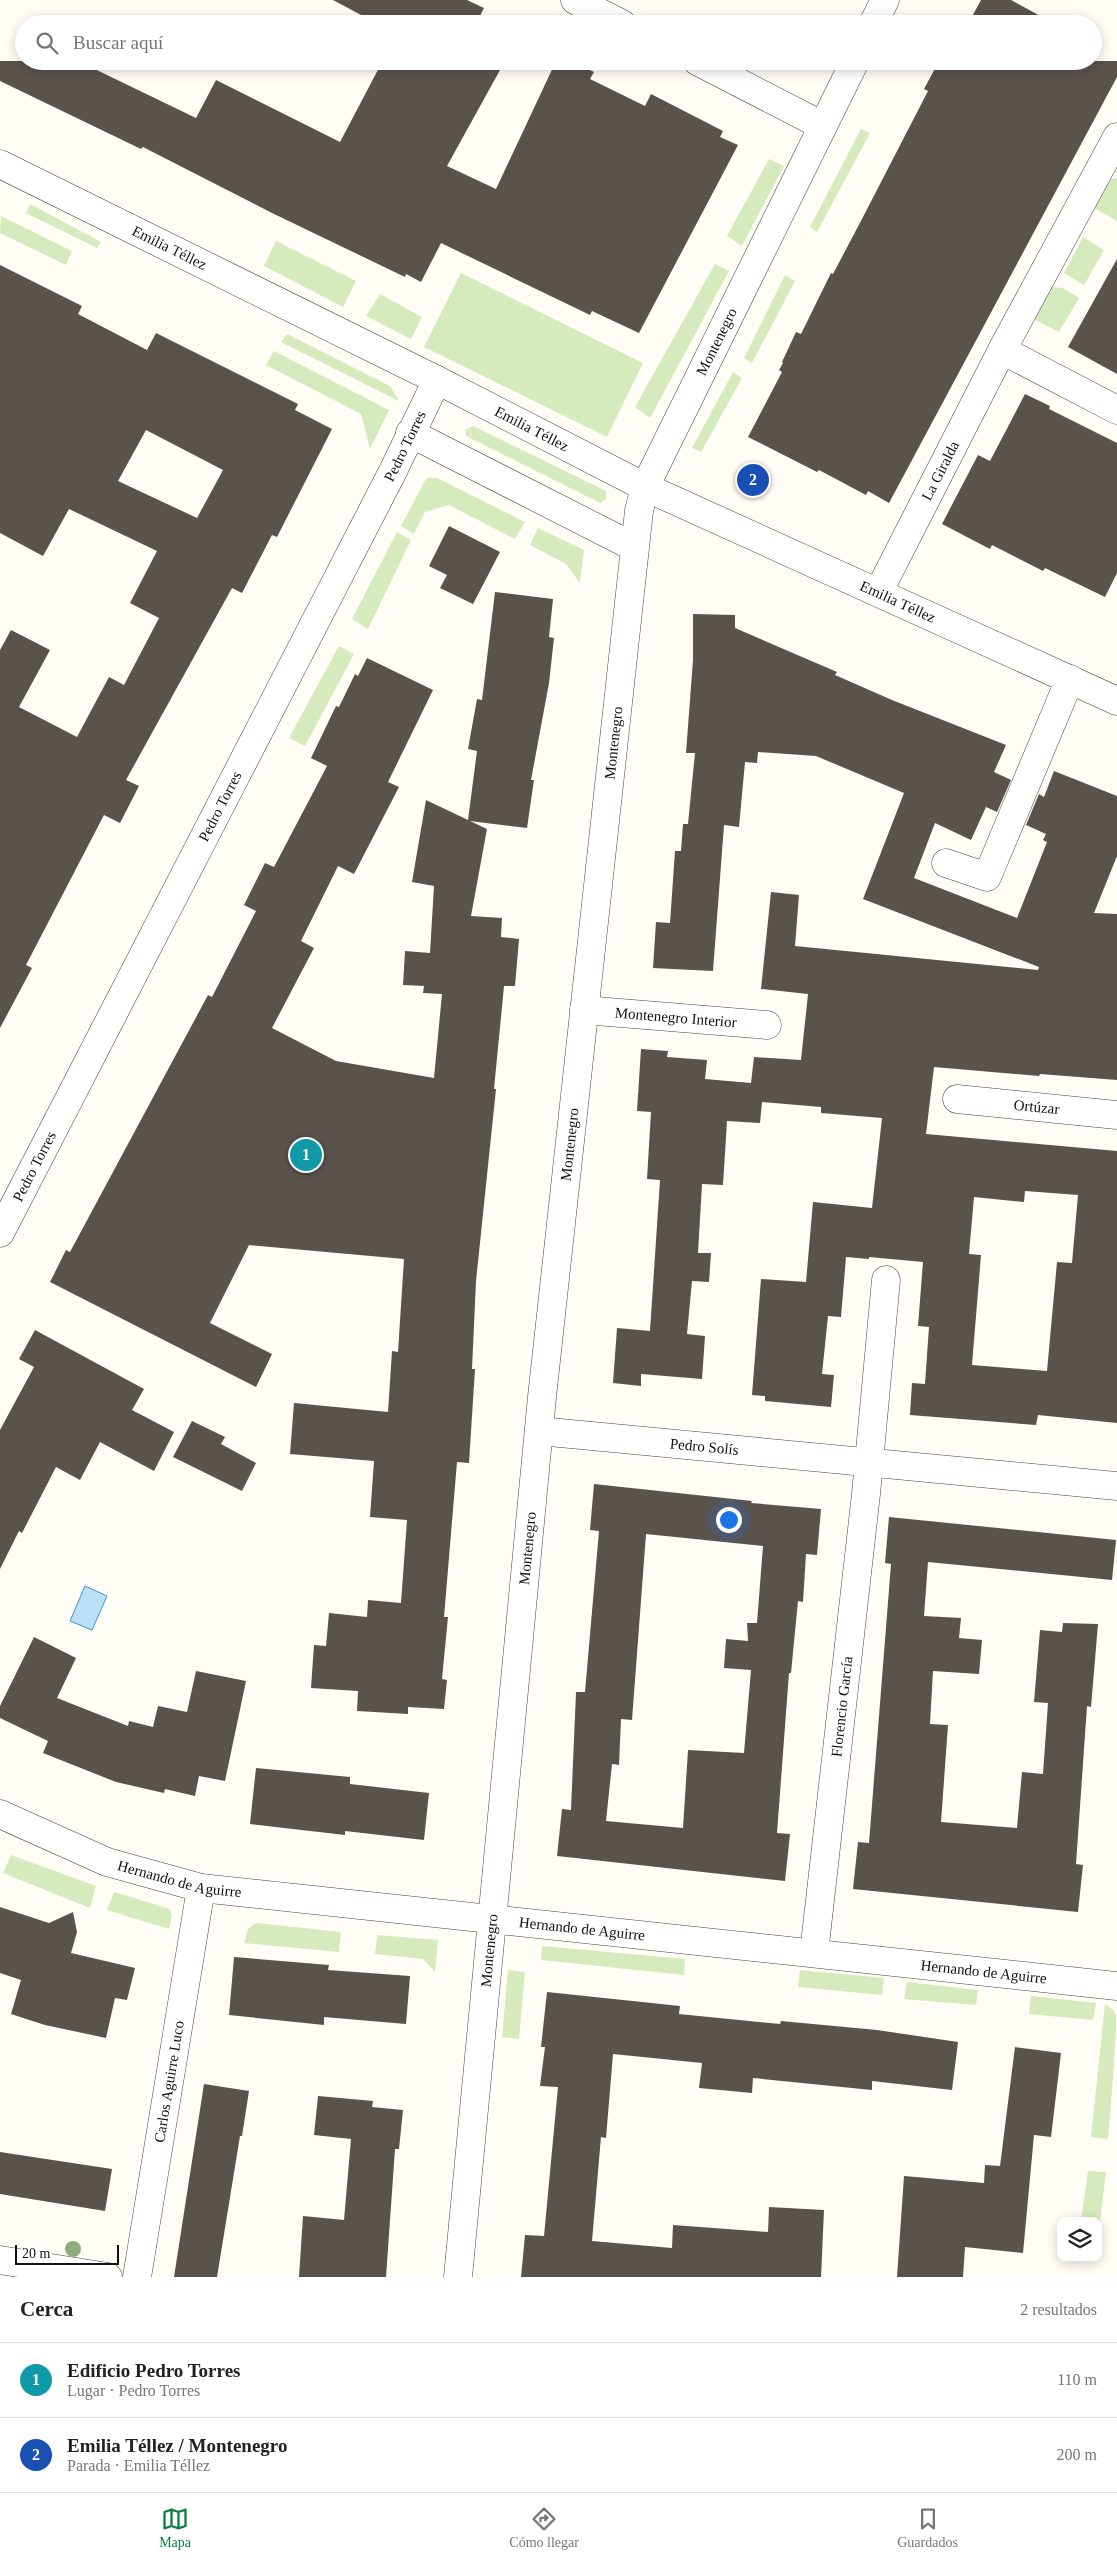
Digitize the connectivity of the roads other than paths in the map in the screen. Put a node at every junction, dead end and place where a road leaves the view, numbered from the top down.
1 (575, 0) edge
2 (885, 0) edge
3 (604, 15) edge
4 (878, 15) edge
5 (714, 70) edge
6 (851, 70) edge
7 (823, 126) junction
8 (1117, 137) edge
9 (0, 164) edge
10 (1110, 165) edge
11 (1002, 350) junction
12 (437, 380) junction
13 (1117, 410) edge
14 (410, 433) junction
15 (645, 487) junction
16 (634, 547) junction
17 (879, 591) junction
18 (1070, 679) junction
19 (1117, 701) edge
20 (946, 863) dead end
21 (584, 1010) junction
22 (767, 1025) dead end
23 (957, 1099) dead end
24 (1117, 1115) edge
25 (0, 1233) edge
26 (886, 1280) dead end
27 (539, 1430) junction
28 (869, 1462) junction
29 (1117, 1486) edge
30 (0, 1814) edge
31 (201, 1888) junction
32 (494, 1920) junction
33 (814, 1953) junction
34 (1117, 1986) edge
35 (0, 2260) edge
36 (108, 2277) edge
37 (137, 2277) edge
38 (458, 2277) edge

1 - 3 street
2 - 4 street
5 - 7 street
6 - 7 street, Montenegro
7 - 15 street, Montenegro
8 - 10 street, La Giralda
9 - 12 street, Emilia Téllez
10 - 11 street, La Giralda
11 - 13 street
11 - 17 street, La Giralda
12 - 14 street, Pedro Torres
12 - 15 street, Emilia Téllez
14 - 16 street
14 - 25 street, Pedro Torres
15 - 16 street, Montenegro
15 - 17 street, Emilia Téllez
16 - 21 street, Montenegro
17 - 18 street, Emilia Téllez
18 - 19 street, Emilia Téllez
18 - 20 street
21 - 22 street, Montenegro Interior
21 - 27 street, Montenegro
23 - 24 street, Ortúzar
26 - 28 street
27 - 28 street, Pedro Solís
27 - 32 street, Montenegro
28 - 29 street, Pedro Solís
28 - 33 street, Florencio García
30 - 31 street, Hernando de Aguirre
31 - 32 street, Hernando de Aguirre
31 - 37 street, Carlos Aguirre Luco
32 - 33 street, Hernando de Aguirre
32 - 38 street, Montenegro
33 - 34 street, Hernando de Aguirre
35 - 36 street

